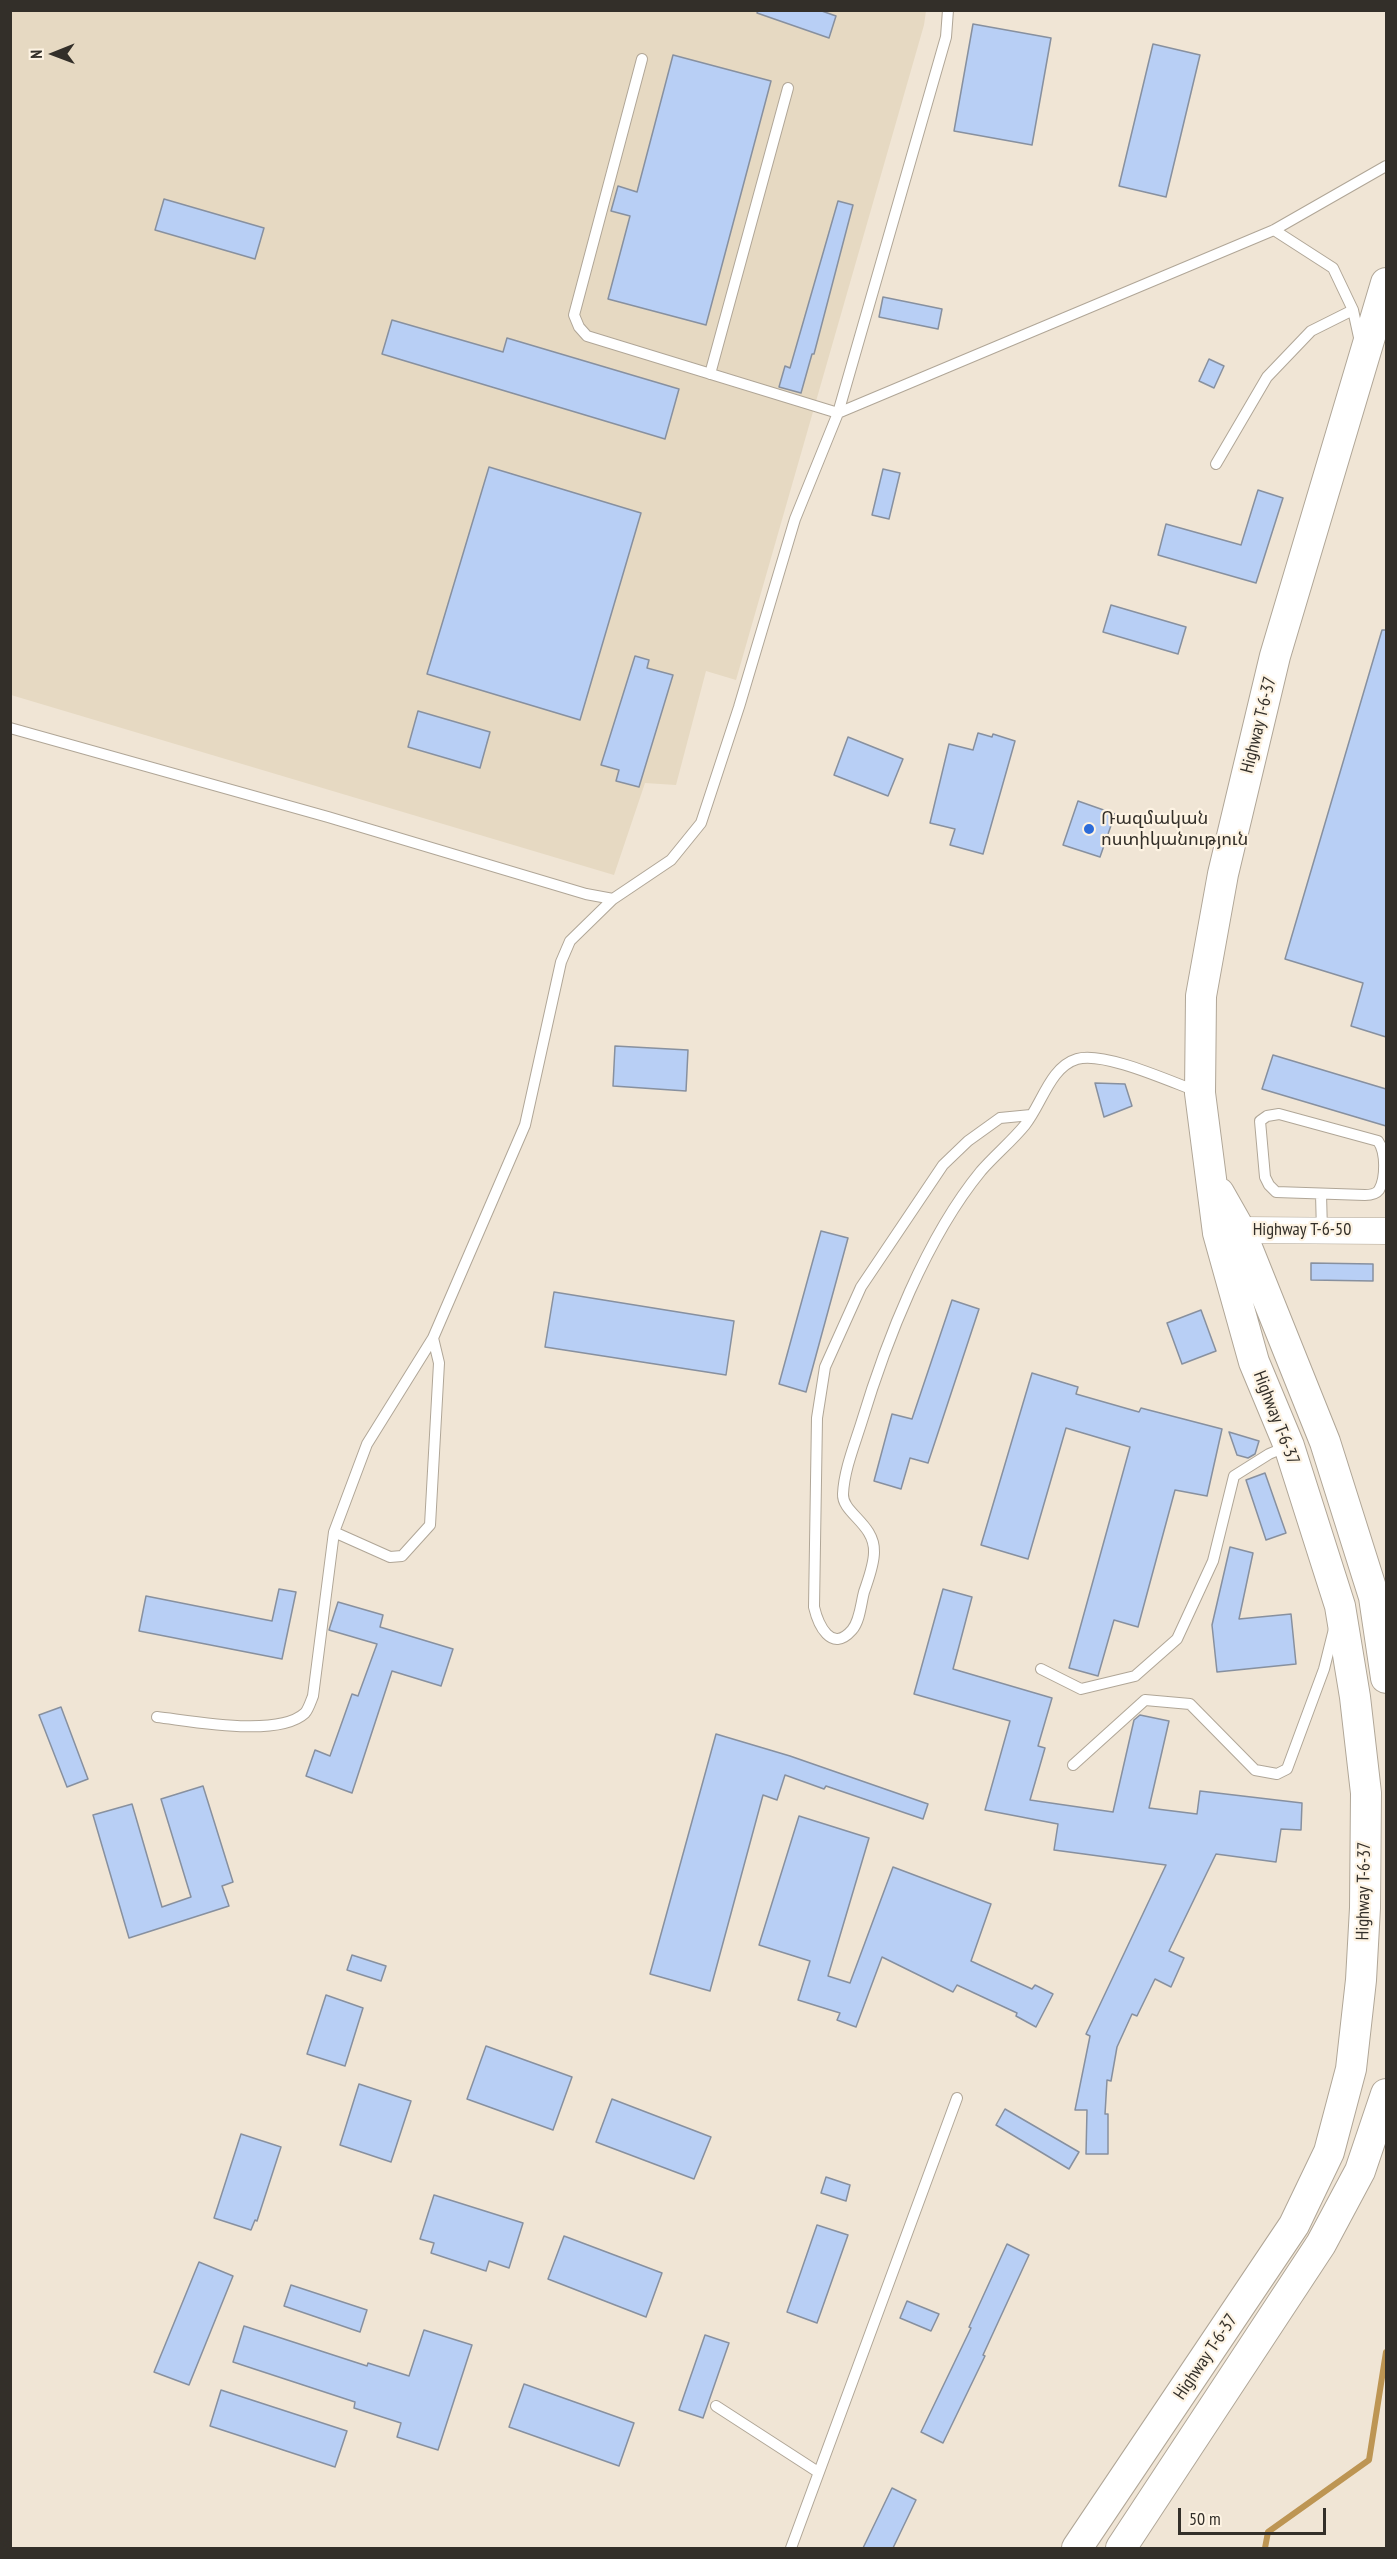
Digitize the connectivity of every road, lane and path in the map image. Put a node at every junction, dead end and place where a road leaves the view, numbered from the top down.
1 (948, 10) edge
2 (642, 59) dead end
3 (788, 88) dead end
4 (1386, 166) edge
5 (1274, 230) junction
6 (1386, 283) edge
7 (1353, 310) junction
8 (1364, 360) junction
9 (710, 374) junction
10 (838, 413) junction
11 (1216, 464) dead end
12 (10, 728) edge
13 (613, 899) junction
14 (1200, 1092) junction
15 (1031, 1115) junction
16 (1321, 1194) junction
17 (1322, 1231) junction
18 (1386, 1231) edge
19 (1229, 1232) junction
20 (433, 1338) junction
21 (1289, 1446) junction
22 (334, 1532) junction
23 (1374, 1597) junction
24 (1340, 1606) junction
25 (1041, 1669) dead end
26 (1386, 1678) edge
27 (158, 1718) dead end
28 (1073, 1765) dead end
29 (1386, 2094) edge
30 (957, 2098) dead end
31 (716, 2406) dead end
32 (1161, 2426) junction
33 (1187, 2445) junction
34 (818, 2472) junction
35 (791, 2548) edge
36 (1077, 2548) edge
37 (1121, 2548) edge

1 - 10 lane
2 - 9 lane
3 - 9 lane
4 - 5 lane
5 - 7 lane
5 - 10 lane
6 - 8 main road, Highway T-6-37
7 - 8 lane
7 - 11 lane
8 - 14 main road, Highway T-6-37
9 - 10 lane
10 - 13 lane
12 - 13 lane
13 - 20 lane
14 - 15 lane
14 - 19 main road, Highway T-6-37
15 - 15 lane
16 - 16 lane
16 - 17 lane
17 - 18 street, Highway T-6-50
17 - 19 street, Highway T-6-50
19 - 21 main road, Highway T-6-37
19 - 23 main road, Highway T-6-37
20 - 22 lane
20 - 22 lane
21 - 24 main road, Highway T-6-37
21 - 25 lane
22 - 27 lane
23 - 24 main road
23 - 26 main road, Highway T-6-37
24 - 28 lane
24 - 32 main road, Highway T-6-37
29 - 33 main road, Highway T-6-37
30 - 34 lane
31 - 34 lane
32 - 33 main road
32 - 36 main road, Highway T-6-37
33 - 37 main road, Highway T-6-37
34 - 35 lane

